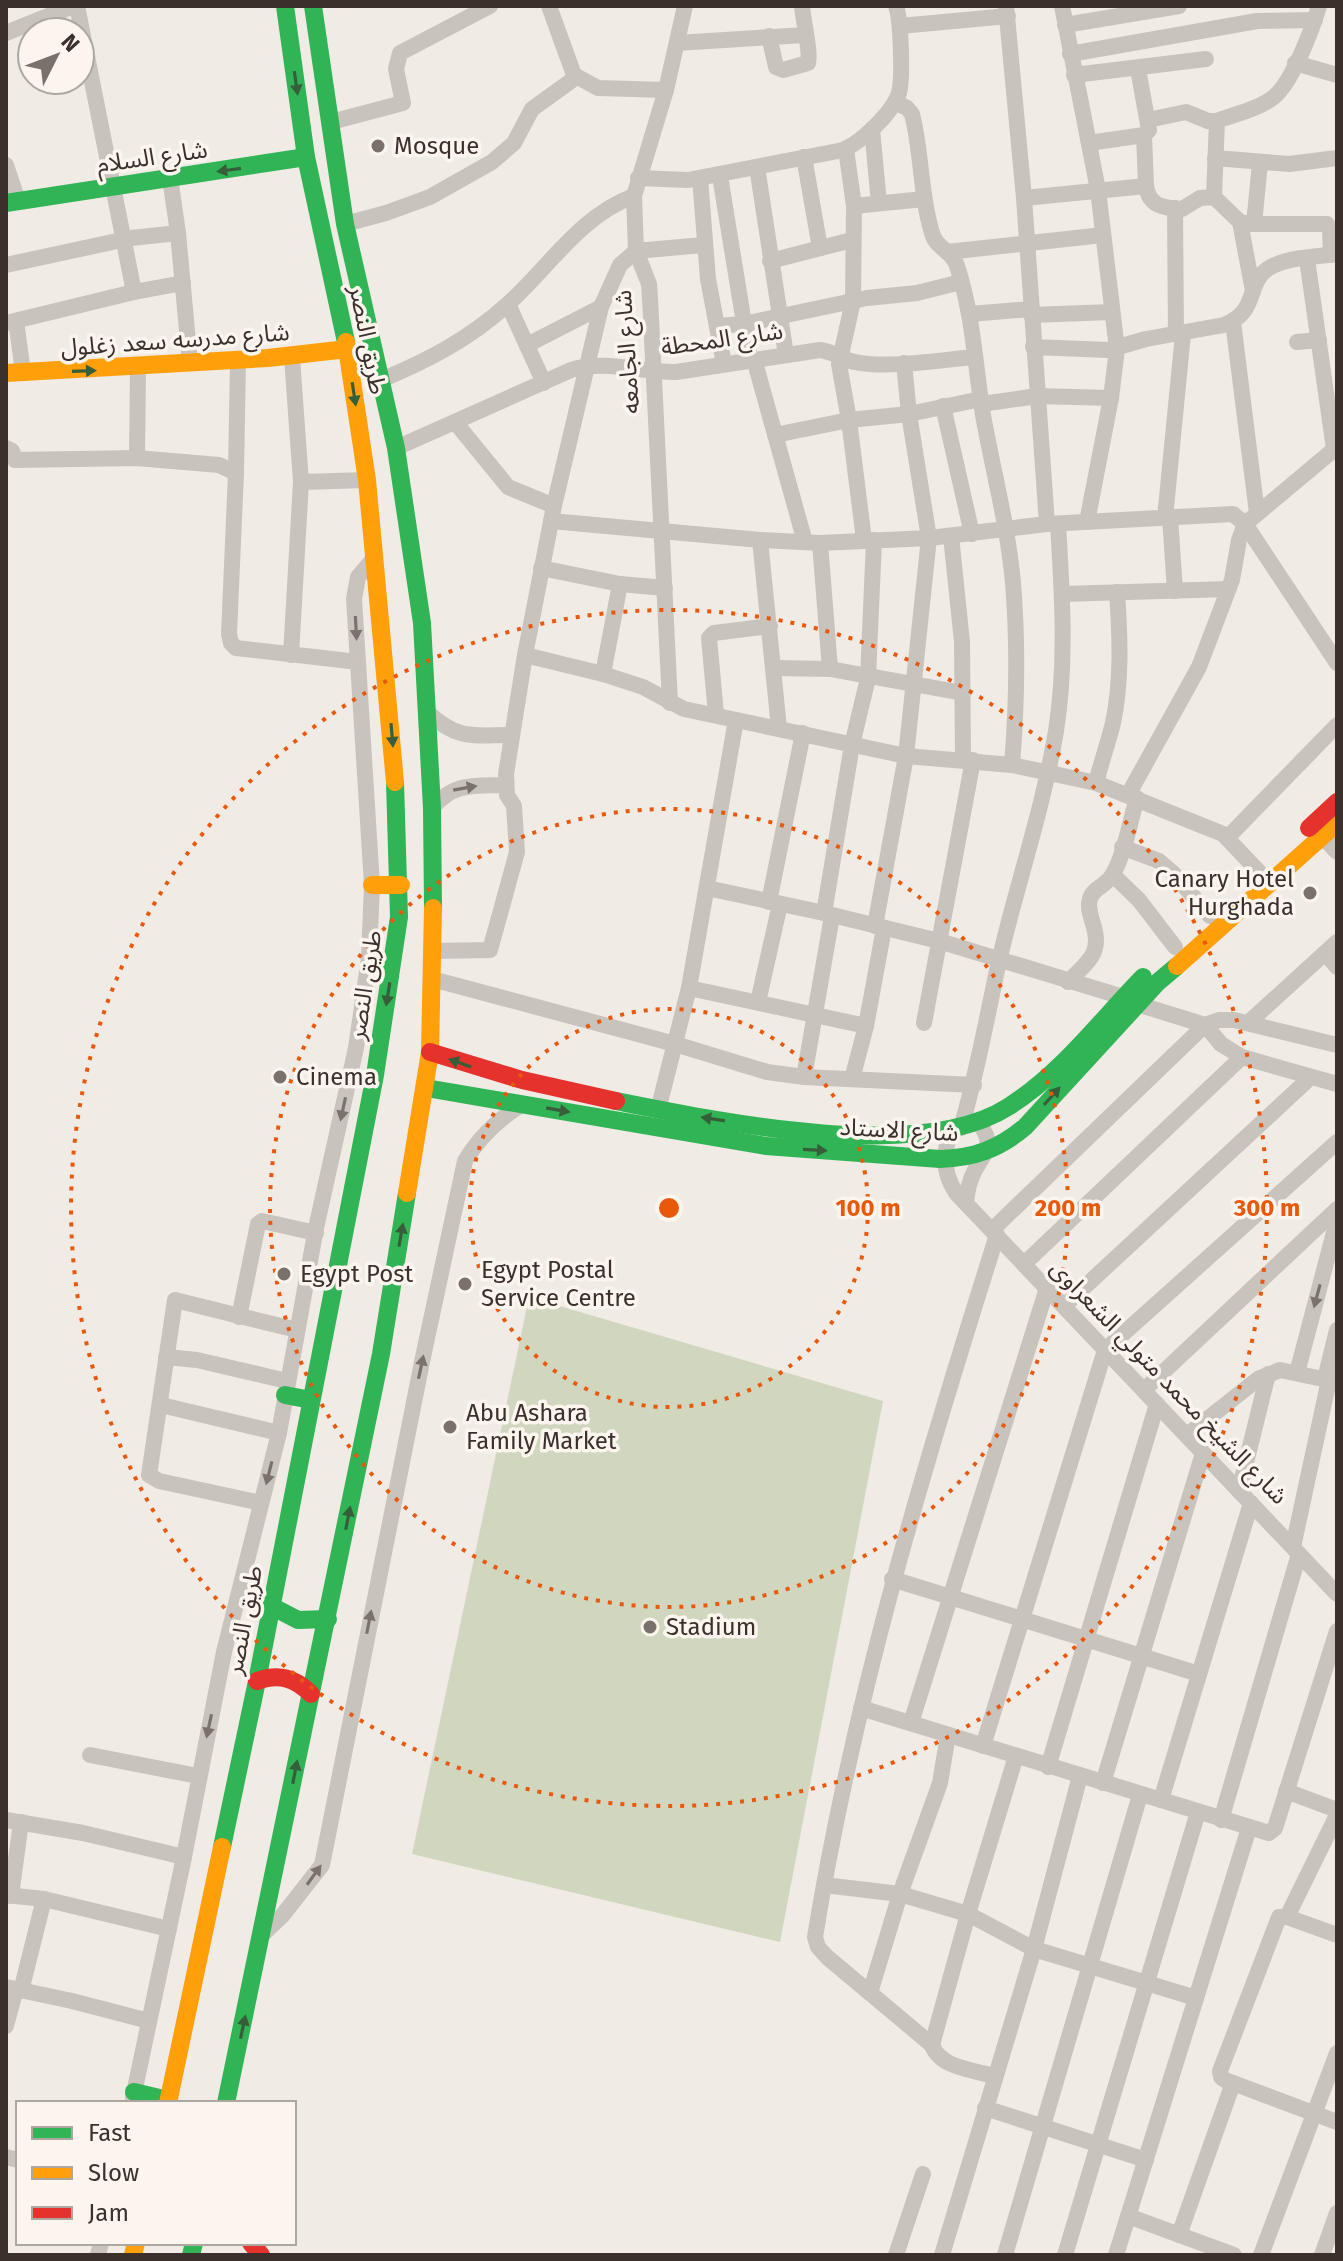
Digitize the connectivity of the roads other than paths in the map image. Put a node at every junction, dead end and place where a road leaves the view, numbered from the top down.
1 (75, 6) edge
2 (285, 6) edge
3 (313, 6) edge
4 (490, 6) edge
5 (549, 6) edge
6 (685, 6) edge
7 (802, 6) edge
8 (896, 6) edge
9 (1062, 6) edge
10 (1179, 6) edge
11 (1007, 11) edge
12 (957, 13) edge
13 (1317, 13) edge
14 (1065, 25) junction
15 (900, 26) junction
16 (6, 33) edge
17 (804, 35) junction
18 (769, 36) junction
19 (677, 43) junction
20 (1070, 54) junction
21 (1206, 59) dead end
22 (1295, 63) junction
23 (1138, 69) junction
24 (574, 75) junction
25 (1074, 75) junction
26 (1337, 75) edge
27 (666, 90) junction
28 (895, 102) junction
29 (1217, 121) junction
30 (331, 122) junction
31 (1146, 128) junction
32 (872, 129) junction
33 (1089, 143) junction
34 (846, 149) junction
35 (306, 157) junction
36 (804, 157) junction
37 (1215, 158) junction
38 (1337, 158) edge
39 (1260, 163) junction
40 (6, 165) edge
41 (757, 167) junction
42 (720, 176) junction
43 (170, 178) junction
44 (638, 178) junction
45 (700, 178) junction
46 (1146, 186) junction
47 (112, 187) junction
48 (1098, 190) junction
49 (634, 196) junction
50 (1214, 197) junction
51 (1024, 198) junction
52 (924, 199) junction
53 (12, 202) edge
54 (879, 203) junction
55 (854, 206) junction
56 (1175, 208) junction
57 (1247, 223) junction
58 (345, 224) junction
59 (178, 233) junction
60 (1103, 235) junction
61 (125, 239) junction
62 (852, 240) junction
63 (703, 245) junction
64 (1027, 245) junction
65 (820, 248) junction
66 (636, 251) junction
67 (947, 252) junction
68 (1334, 255) edge
69 (1307, 259) junction
70 (770, 261) junction
71 (6, 265) edge
72 (961, 282) junction
73 (183, 283) junction
74 (1253, 291) junction
75 (134, 292) junction
76 (853, 301) junction
77 (508, 304) junction
78 (601, 307) junction
79 (1031, 312) junction
80 (1112, 312) junction
81 (970, 314) junction
82 (781, 316) junction
83 (11, 322) edge
84 (1233, 322) junction
85 (744, 324) junction
86 (717, 326) junction
87 (1180, 334) junction
88 (1319, 340) junction
89 (1297, 342) dead end
90 (527, 345) junction
91 (1033, 347) junction
92 (347, 349) junction
93 (1117, 349) junction
94 (840, 354) junction
95 (786, 355) junction
96 (973, 357) junction
97 (292, 358) junction
98 (752, 360) junction
99 (238, 361) junction
100 (190, 363) junction
101 (904, 363) junction
102 (724, 364) junction
103 (586, 366) junction
104 (138, 369) junction
105 (14, 373) edge
106 (653, 373) junction
107 (381, 380) junction
108 (544, 383) junction
109 (1037, 396) junction
110 (1111, 398) junction
111 (981, 402) junction
112 (943, 406) junction
113 (909, 414) junction
114 (849, 420) junction
115 (455, 422) junction
116 (775, 435) junction
117 (6, 448) edge
118 (396, 448) junction
119 (1336, 448) edge
120 (137, 458) junction
121 (236, 473) junction
122 (367, 480) junction
123 (301, 482) junction
124 (553, 514) junction
125 (1167, 518) junction
126 (1251, 518) junction
127 (1087, 522) junction
128 (1053, 524) junction
129 (1006, 530) junction
130 (663, 531) junction
131 (972, 534) junction
132 (951, 536) junction
133 (929, 538) junction
134 (760, 540) junction
135 (869, 540) junction
136 (812, 542) junction
137 (375, 557) junction
138 (541, 568) junction
139 (620, 584) junction
140 (665, 588) junction
141 (1228, 589) junction
142 (1175, 591) junction
143 (1117, 592) junction
144 (1062, 594) junction
145 (422, 623) junction
146 (770, 626) junction
147 (382, 628) junction
148 (291, 655) junction
149 (525, 655) junction
150 (358, 662) junction
151 (1337, 663) edge
152 (774, 668) junction
153 (830, 669) junction
154 (603, 674) junction
155 (868, 678) junction
156 (387, 682) junction
157 (425, 684) junction
158 (915, 686) junction
159 (963, 693) junction
160 (670, 703) junction
161 (427, 712) junction
162 (716, 714) junction
163 (736, 720) junction
164 (1337, 725) edge
165 (779, 728) junction
166 (803, 733) junction
167 (512, 735) junction
168 (852, 745) junction
169 (906, 756) junction
170 (968, 760) junction
171 (1012, 765) junction
172 (1048, 772) junction
173 (1096, 783) junction
174 (505, 785) junction
175 (1132, 796) junction
176 (1337, 802) edge
177 (432, 808) junction
178 (1337, 823) edge
179 (1322, 836) junction
180 (1228, 837) junction
181 (1122, 847) junction
182 (1337, 852) edge
183 (1260, 873) junction
184 (1113, 875) junction
185 (372, 885) junction
186 (401, 885) junction
187 (707, 888) junction
188 (774, 903) junction
189 (828, 914) junction
190 (1210, 916) junction
191 (880, 927) junction
192 (939, 941) junction
193 (1175, 947) junction
194 (1331, 948) edge
195 (433, 951) junction
196 (1000, 960) junction
197 (1337, 967) edge
198 (432, 979) junction
199 (1068, 982) junction
200 (689, 988) junction
201 (1130, 1001) junction
202 (758, 1002) junction
203 (813, 1014) junction
204 (924, 1023) dead end
205 (1248, 1023) junction
206 (1205, 1025) junction
207 (866, 1026) junction
208 (675, 1044) junction
209 (1337, 1045) edge
210 (430, 1052) junction
211 (1242, 1057) junction
212 (804, 1077) junction
213 (1311, 1077) junction
214 (852, 1079) junction
215 (1337, 1084) edge
216 (974, 1085) junction
217 (426, 1088) junction
218 (523, 1104) junction
219 (658, 1110) junction
220 (964, 1127) junction
221 (1337, 1142) edge
222 (988, 1152) junction
223 (945, 1159) junction
224 (966, 1203) junction
225 (1337, 1209) edge
226 (1337, 1221) edge
227 (994, 1232) junction
228 (316, 1233) junction
229 (1024, 1264) junction
230 (1047, 1288) junction
231 (1064, 1306) junction
232 (239, 1317) junction
233 (297, 1330) junction
234 (1337, 1330) edge
235 (1105, 1350) junction
236 (166, 1357) junction
237 (1297, 1373) junction
238 (1268, 1374) junction
239 (1330, 1381) edge
240 (286, 1388) junction
241 (1144, 1390) junction
242 (311, 1400) junction
243 (1157, 1404) junction
244 (161, 1405) junction
245 (279, 1433) junction
246 (1187, 1435) junction
247 (1203, 1453) junction
248 (1239, 1491) junction
249 (261, 1503) junction
250 (1251, 1503) junction
251 (1296, 1550) junction
252 (892, 1579) junction
253 (1337, 1594) edge
254 (950, 1599) junction
255 (271, 1606) junction
256 (328, 1619) junction
257 (1021, 1620) junction
258 (1337, 1631) edge
259 (1086, 1640) junction
260 (1141, 1658) junction
261 (1199, 1674) junction
262 (257, 1681) junction
263 (311, 1694) junction
264 (861, 1708) junction
265 (911, 1723) junction
266 (948, 1735) junction
267 (983, 1746) junction
268 (90, 1755) dead end
269 (1016, 1756) junction
270 (1048, 1767) junction
271 (198, 1776) junction
272 (1080, 1776) junction
273 (1103, 1783) junction
274 (1286, 1791) junction
275 (1140, 1795) junction
276 (1161, 1800) junction
277 (1198, 1812) junction
278 (1337, 1812) edge
279 (1221, 1820) junction
280 (13, 1821) edge
281 (1249, 1828) junction
282 (184, 1857) junction
283 (824, 1885) junction
284 (900, 1894) junction
285 (9, 1896) edge
286 (44, 1899) junction
287 (968, 1914) junction
288 (1287, 1917) junction
289 (169, 1929) junction
290 (263, 1934) junction
291 (1337, 1935) edge
292 (1034, 1949) junction
293 (1091, 1966) junction
294 (1147, 1982) junction
295 (14, 1989) edge
296 (870, 1993) junction
297 (1196, 1998) junction
298 (149, 2021) junction
299 (6, 2026) edge
300 (932, 2045) junction
301 (1337, 2053) edge
302 (994, 2076) junction
303 (1233, 2083) junction
304 (133, 2098) edge
305 (168, 2101) edge
306 (226, 2101) edge
307 (985, 2108) junction
308 (1314, 2114) junction
309 (1337, 2122) edge
310 (1044, 2127) junction
311 (1098, 2144) junction
312 (1146, 2160) junction
313 (923, 2174) dead end
314 (1337, 2213) edge
315 (1128, 2216) junction
316 (1179, 2235) junction
317 (896, 2255) edge
318 (942, 2255) edge
319 (1005, 2255) edge
320 (1065, 2255) edge
321 (1116, 2255) edge
322 (1234, 2255) edge
323 (1261, 2255) edge
324 (1322, 2255) edge

1 - 16 street
1 - 47 street
2 -> 35 main road, طريق النصر
3 - 30 main road, طريق النصر
4 - 30 street
5 - 24 street
6 - 19 street, شارع الجامعه
7 - 17 street
8 - 15 street
9 - 14 street
10 - 14 street
11 - 12 street
11 - 51 street
12 - 15 street
13 - 20 street
13 - 22 street
14 - 20 street
15 - 28 street
17 - 18 street
17 - 18 street
18 - 19 street
19 - 27 street, شارع الجامعه
20 - 25 street
21 - 23 street
22 - 26 street
22 - 29 street
23 - 25 street
23 - 31 street
24 - 27 street
24 - 58 street
25 - 33 street
27 - 44 street, شارع الجامعه
28 - 32 street
28 - 52 street
29 - 31 street
29 - 37 street
30 - 58 main road, طريق النصر
31 - 33 street
31 - 46 street
32 - 34 street
32 - 54 street
33 - 48 street
34 - 36 street
34 - 55 street
35 -> 43 main road, شارع السلام
35 - 92 main road, طريق النصر
36 - 41 street
36 - 65 street
37 - 39 street
37 - 50 street
38 - 39 street
39 - 57 street
40 - 53 street
41 - 42 street
41 - 70 street
42 - 45 street
42 - 85 street
43 - 47 main road, شارع السلام
43 - 59 street
44 - 45 street
44 - 49 street, شارع الجامعه
45 - 63 street
46 - 48 street
46 - 56 street
47 - 53 main road, شارع السلام
47 - 61 street
48 - 51 street
48 - 60 street
49 - 66 street, شارع الجامعه
49 - 77 street
50 - 56 street
50 - 57 street
51 - 64 street
52 - 54 street
52 - 67 street
54 - 55 street
55 - 62 street
56 - 87 street
57 - 68 street
57 - 74 street
58 - 107 main road, طريق النصر
59 - 61 street
59 - 73 street
60 - 64 street
60 - 80 street
61 - 71 street
61 - 75 street
62 - 65 street
62 - 76 street
63 - 66 street
63 - 86 street
64 - 67 street
64 - 79 street
65 - 70 street
66 - 78 street
66 - 106 street, شارع الجامعه
67 - 72 street
68 - 69 street
69 - 74 street
69 - 88 street
70 - 82 street
72 - 76 street
72 - 81 street
73 - 75 street
73 - 100 street
74 - 84 street
75 - 83 street
76 - 82 street
76 - 94 street
77 - 90 street
77 - 107 street
78 - 90 street
78 - 103 street
79 - 80 street
79 - 81 street
79 - 91 street
80 - 93 street
81 - 96 street
82 - 85 street
82 - 95 street
83 - 105 street
84 - 87 street
84 - 126 street
85 - 86 street
85 - 98 street
86 - 102 street
87 - 93 street
87 - 125 street
88 - 89 street
88 - 119 street
90 - 108 street
91 - 93 street
91 - 109 street
92 - 97 main road, شارع مدرسه سعد زغلول
92 -> 122 main road, طريق النصر
93 - 110 street
94 - 95 street, شارع المحطة
94 - 101 street, شارع المحطة
94 - 114 street
95 - 98 street, شارع المحطة
96 - 101 street, شارع المحطة
96 - 111 street
97 - 99 main road, شارع مدرسه سعد زغلول
97 - 123 street
98 - 102 street, شارع المحطة
98 - 116 street
99 - 100 main road, شارع مدرسه سعد زغلول
99 - 121 street
100 - 104 main road, شارع مدرسه سعد زغلول
101 - 113 street
102 - 106 street, شارع المحطة
103 - 106 street, شارع المحطة
103 - 108 street, شارع المحطة
103 - 124 street
105 -> 104 main road, شارع مدرسه سعد زغلول
104 - 120 street
106 - 130 street, شارع الجامعه
107 - 118 main road, طريق النصر
108 - 115 street, شارع المحطة
109 - 110 street
109 - 111 street
109 - 128 street
110 - 127 street
111 - 112 street
111 - 129 street
112 - 113 street
112 - 131 street
113 - 114 street
113 - 133 street
114 - 116 street
114 - 135 street
115 - 118 street, شارع المحطة
115 - 124 street
116 - 136 street
117 - 120 street
118 - 145 main road, طريق النصر
119 - 126 street
120 - 121 street
121 - 148 street
122 - 123 street
122 - 137 main road, طريق النصر
123 - 148 street
124 - 130 street
124 - 138 street
125 - 126 street
125 - 127 street
125 - 142 street
126 - 141 street
126 - 151 street
127 - 128 street
128 - 129 street
128 - 144 street
129 - 131 street
129 - 171 street
130 - 134 street
130 - 140 street, شارع الجامعه
131 - 132 street
132 - 133 street
132 - 159 street
133 - 135 street
133 - 158 street
134 - 136 street
134 - 146 street
135 - 136 street
135 - 155 street
136 - 153 street
137 - 147 main road, طريق النصر
137 -> 150 street
138 - 139 street
138 - 149 street
139 - 140 street
139 - 154 street
140 - 160 street, شارع الجامعه
141 - 142 street
141 - 175 street
142 - 143 street
143 - 144 street
143 - 173 street
144 - 172 street
145 - 147 main road
145 - 157 main road, طريق النصر
146 - 152 street
146 - 162 street
147 - 156 main road, طريق النصر
148 - 150 street
149 - 154 street
149 - 167 street
150 - 185 street
152 - 153 street
152 - 165 street
153 - 155 street
154 - 160 street
155 - 158 street
155 - 168 street
156 - 157 main road
156 -> 186 main road, طريق النصر
157 - 161 main road, طريق النصر
158 - 159 street
158 - 169 street
159 - 170 street
160 - 162 street
161 - 167 street
161 - 177 main road, طريق النصر
162 - 163 street
163 - 165 street
163 - 187 street
164 - 180 street
165 - 166 street
166 - 168 street
166 - 188 street
167 - 174 street
168 - 169 street
168 - 189 street
169 - 170 street
169 - 191 street
170 - 171 street
170 - 192 street
171 - 172 street
172 - 173 street
172 - 196 street
173 - 175 street
177 -> 174 street
174 - 195 street
175 - 180 street
175 - 181 street
176 - 183 main road, شارع الاستاد
177 - 195 main road, طريق النصر
178 - 179 main road, شارع الاستاد
179 - 182 street
179 - 201 main road, شارع الاستاد
180 - 183 street
181 - 184 street
181 - 190 street
183 - 190 main road, شارع الاستاد
184 - 193 street
184 - 199 street
185 - 186 main road
185 -> 228 street
186 -> 242 main road, طريق النصر
187 - 188 street
187 - 200 street
188 - 189 street
188 - 202 street
189 - 191 street
189 - 203 street
190 - 193 main road, شارع الاستاد
191 - 192 street
191 - 207 street
192 - 196 street
192 - 204 street
193 - 201 main road, شارع الاستاد
194 - 197 street
194 - 205 street
195 - 198 main road, طريق النصر
196 - 199 street
196 - 216 street
198 - 208 street
198 - 210 main road, طريق النصر
199 - 201 street
200 - 202 street
200 - 208 street
201 - 206 street
201 - 220 main road, شارع الاستاد
222 -> 201 main road, شارع الاستاد
202 - 203 street
203 - 207 street
203 - 212 street
205 - 206 street
205 - 209 street
206 - 211 street
206 - 227 street
207 - 214 street
208 - 212 street
208 - 219 street
210 - 217 main road, طريق النصر
219 -> 210 main road, شارع الاستاد
211 - 213 street
211 - 229 street
212 - 214 street
213 - 215 street
213 - 231 street
214 - 216 street
216 - 220 street
217 - 218 main road, شارع الاستاد
256 -> 217 main road, طريق النصر
218 -> 223 main road, شارع الاستاد
290 -> 218 street
220 -> 219 main road, شارع الاستاد
220 - 222 street
220 - 223 street
221 - 235 street
222 - 223 main road, شارع الاستاد
222 - 224 street
223 - 224 street, شارع الشيخ محمد متولي الشعراوى
224 - 227 street, شارع الشيخ محمد متولي الشعراوى
225 - 241 street
226 -> 237 street
227 - 229 street, شارع الشيخ محمد متولي الشعراوى
227 - 252 street
228 - 232 street
228 - 233 street
229 - 230 street, شارع الشيخ محمد متولي الشعراوى
230 - 231 street, شارع الشيخ محمد متولي الشعراوى
230 - 254 street
231 - 235 street, شارع الشيخ محمد متولي الشعراوى
232 - 233 street
232 - 236 street
233 - 240 street
234 - 239 street
235 - 241 street, شارع الشيخ محمد متولي الشعراوى
235 - 257 street
236 - 240 street
236 - 244 street
237 - 238 street
237 - 239 street
238 - 246 street
238 - 248 street
239 - 251 street
240 - 242 main road
240 - 245 street
241 - 243 street, شارع الشيخ محمد متولي الشعراوى
242 - 255 main road, طريق النصر
243 - 246 street, شارع الشيخ محمد متولي الشعراوى
243 - 259 street
244 - 245 street
244 - 249 street
245 -> 249 street
246 - 247 street, شارع الشيخ محمد متولي الشعراوى
247 - 248 street, شارع الشيخ محمد متولي الشعراوى
247 - 260 street
248 - 250 street, شارع الشيخ محمد متولي الشعراوى
249 -> 271 street
250 - 251 street, شارع الشيخ محمد متولي الشعراوى
250 - 261 street
251 - 253 street, شارع الشيخ محمد متولي الشعراوى
251 - 279 street
252 - 254 street
252 - 264 street
254 - 257 street
254 - 265 street
255 - 256 main road
255 - 262 main road, طريق النصر
256 - 263 main road, طريق النصر
257 - 259 street
257 - 267 street
258 - 274 street
259 - 260 street
259 - 270 street
260 - 261 street
260 - 273 street
261 - 276 street
262 - 263 main road
262 - 305 main road, طريق النصر
290 -> 263 main road, طريق النصر
264 - 265 street
264 - 283 street
265 - 266 street
266 - 267 street
266 - 284 street
267 - 269 street
268 - 271 street
269 - 270 street
269 - 287 street
270 - 272 street
271 - 282 street
272 - 273 street
272 - 292 street
273 - 275 street
274 - 278 street
274 - 281 street
275 - 276 street
275 - 293 street
276 - 277 street
277 - 279 street
277 - 294 street
278 - 288 street
279 - 281 street
280 - 282 street
280 - 285 street
281 - 297 street
282 - 289 street
283 - 284 street
283 - 296 street
284 - 287 street
284 - 296 street
285 - 286 street
286 - 289 street
286 - 295 street
287 - 292 street
287 - 300 street
288 - 291 street
288 - 303 street
289 - 298 street
306 -> 290 main road, طريق النصر
292 - 293 street
292 - 302 street
293 - 294 street
293 - 310 street
294 - 297 street
294 - 311 street
295 - 298 street
295 - 299 street
296 - 300 street
297 - 312 street
298 - 304 street
300 - 302 street
301 - 308 street
302 - 307 street
303 - 308 street
303 - 316 street
304 - 305 main road
307 - 310 street
307 - 318 street
308 - 309 street
308 - 323 street
310 - 311 street
310 - 319 street
311 - 312 street
311 - 320 street
312 - 315 street
313 - 317 street
314 - 324 street
315 - 316 street
315 - 321 street
316 - 322 street

